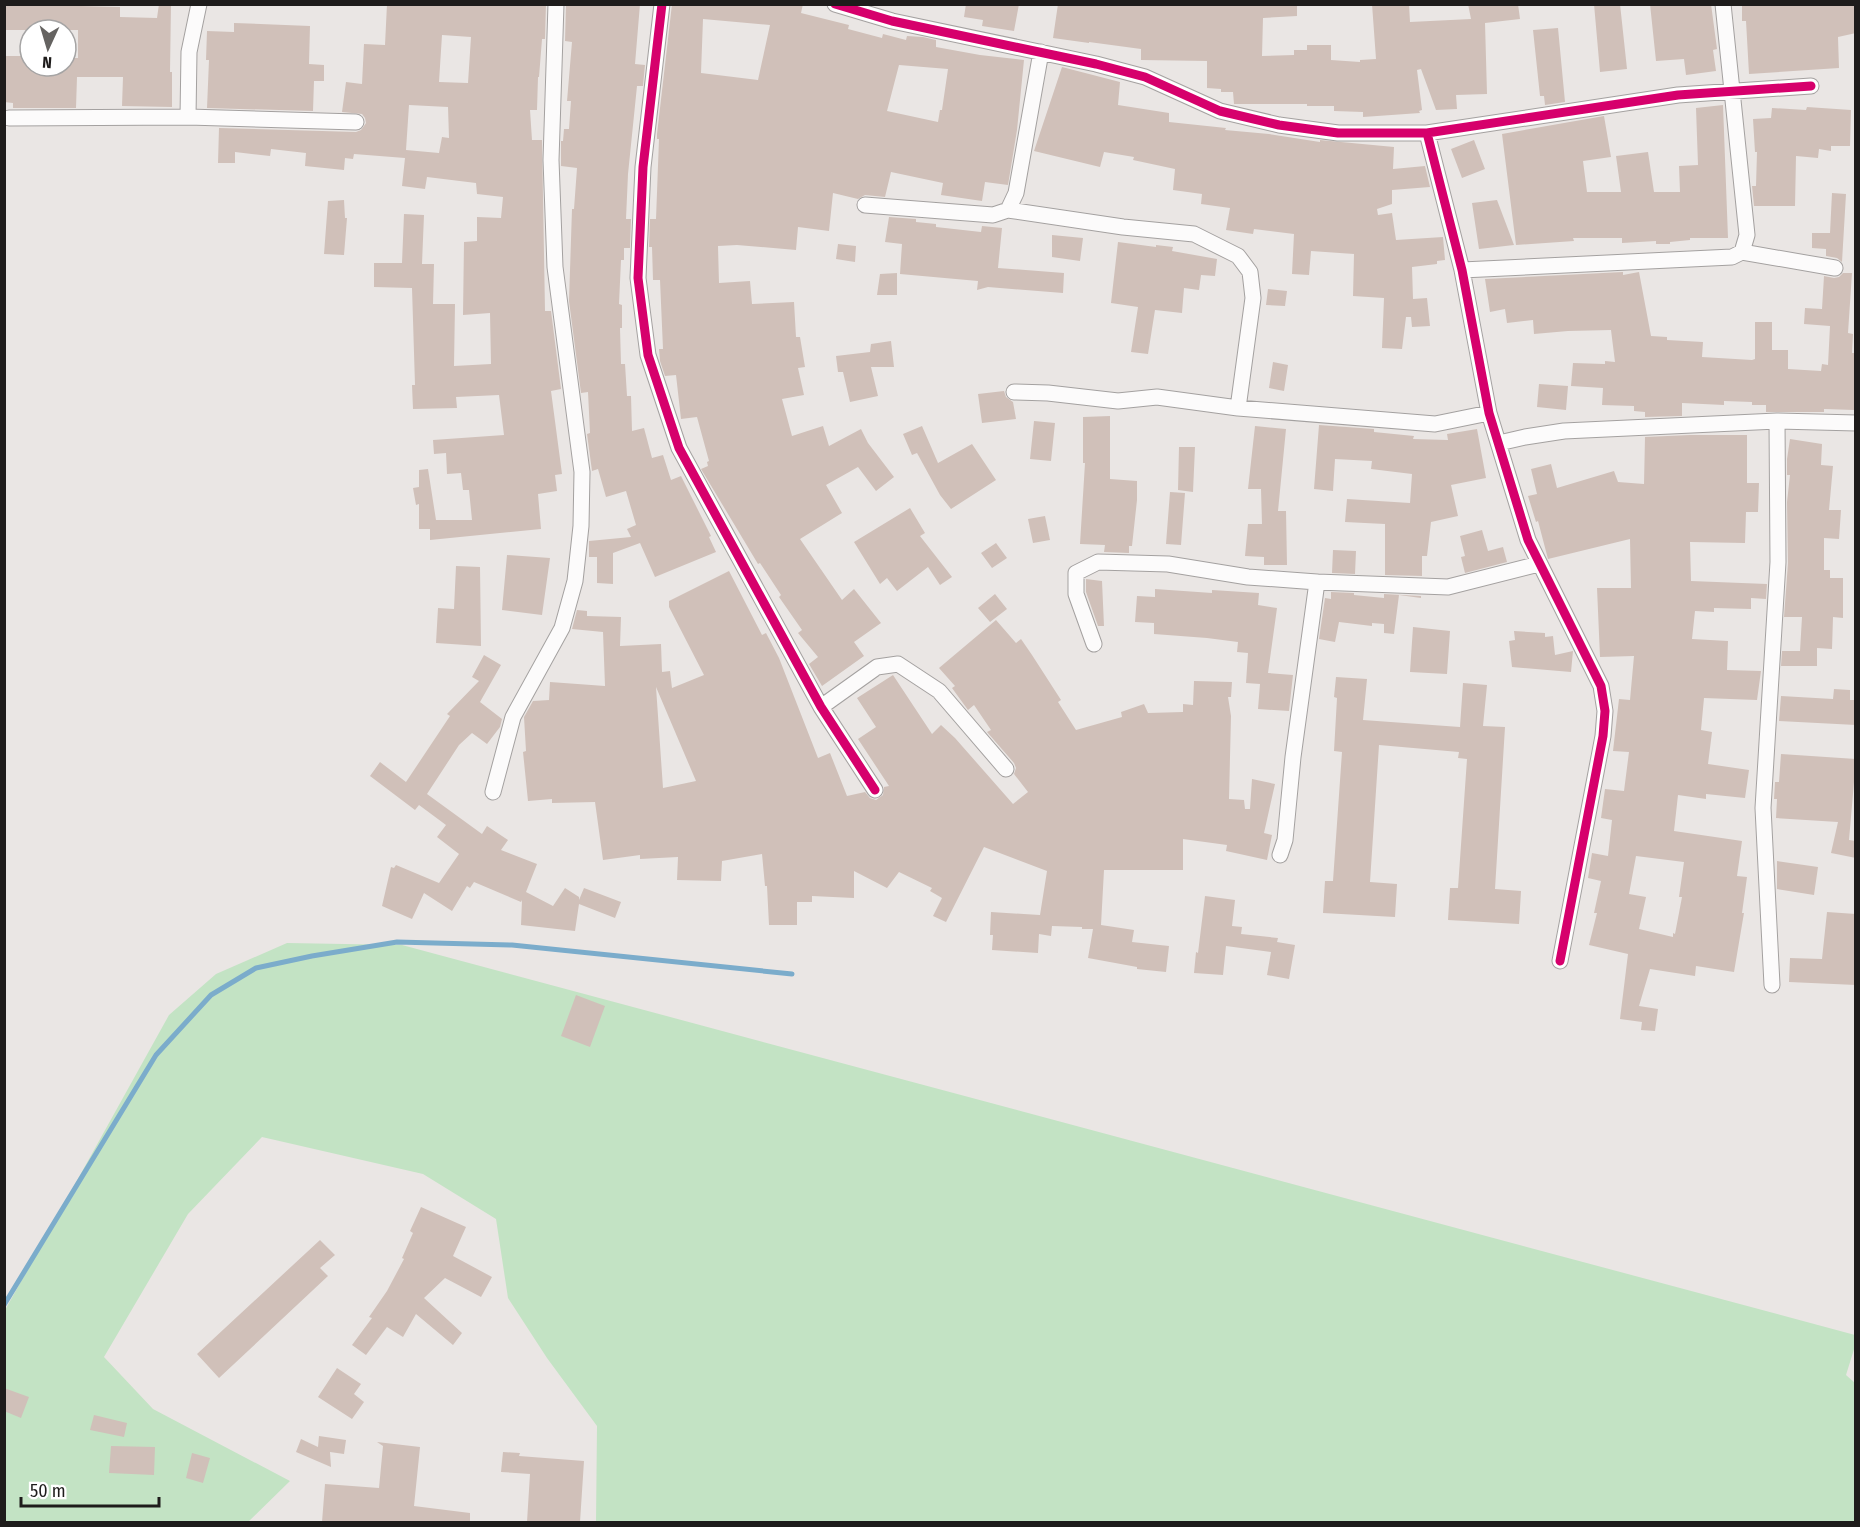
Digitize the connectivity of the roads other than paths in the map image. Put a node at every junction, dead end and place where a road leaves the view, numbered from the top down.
1 (199, 4) edge
2 (556, 4) edge
3 (662, 4) edge
4 (835, 4) edge
5 (1723, 4) edge
6 (1041, 52) junction
7 (1810, 86) dead end
8 (1731, 91) junction
9 (188, 117) junction
10 (9, 118) dead end
11 (356, 122) dead end
12 (1427, 133) junction
13 (865, 205) dead end
14 (1008, 210) junction
15 (1742, 252) junction
16 (1835, 268) dead end
17 (1462, 270) junction
18 (1014, 392) dead end
19 (1238, 408) junction
20 (1489, 413) junction
21 (1777, 421) junction
22 (1856, 423) edge
23 (1499, 443) junction
24 (1539, 564) junction
25 (1317, 582) junction
26 (1094, 644) dead end
27 (821, 707) junction
28 (1006, 769) dead end
29 (875, 790) dead end
30 (493, 792) dead end
31 (1280, 855) dead end
32 (1560, 961) dead end
33 (1772, 985) dead end

1 - 9 street
2 - 30 street
3 - 27 street
4 - 6 street
5 - 8 street
6 - 12 street
6 - 14 street
7 - 8 street
8 - 12 street
8 - 15 street
9 - 10 street
9 - 11 street
12 - 17 street
13 - 14 street
14 - 19 street
15 - 16 street
15 - 17 street
17 - 20 street
18 - 19 street
19 - 20 street
20 - 23 street
21 - 22 street
21 - 23 street
21 - 33 street
23 - 24 street
24 - 25 street
24 - 32 street
25 - 26 street
25 - 31 street
27 - 28 street
27 - 29 street

